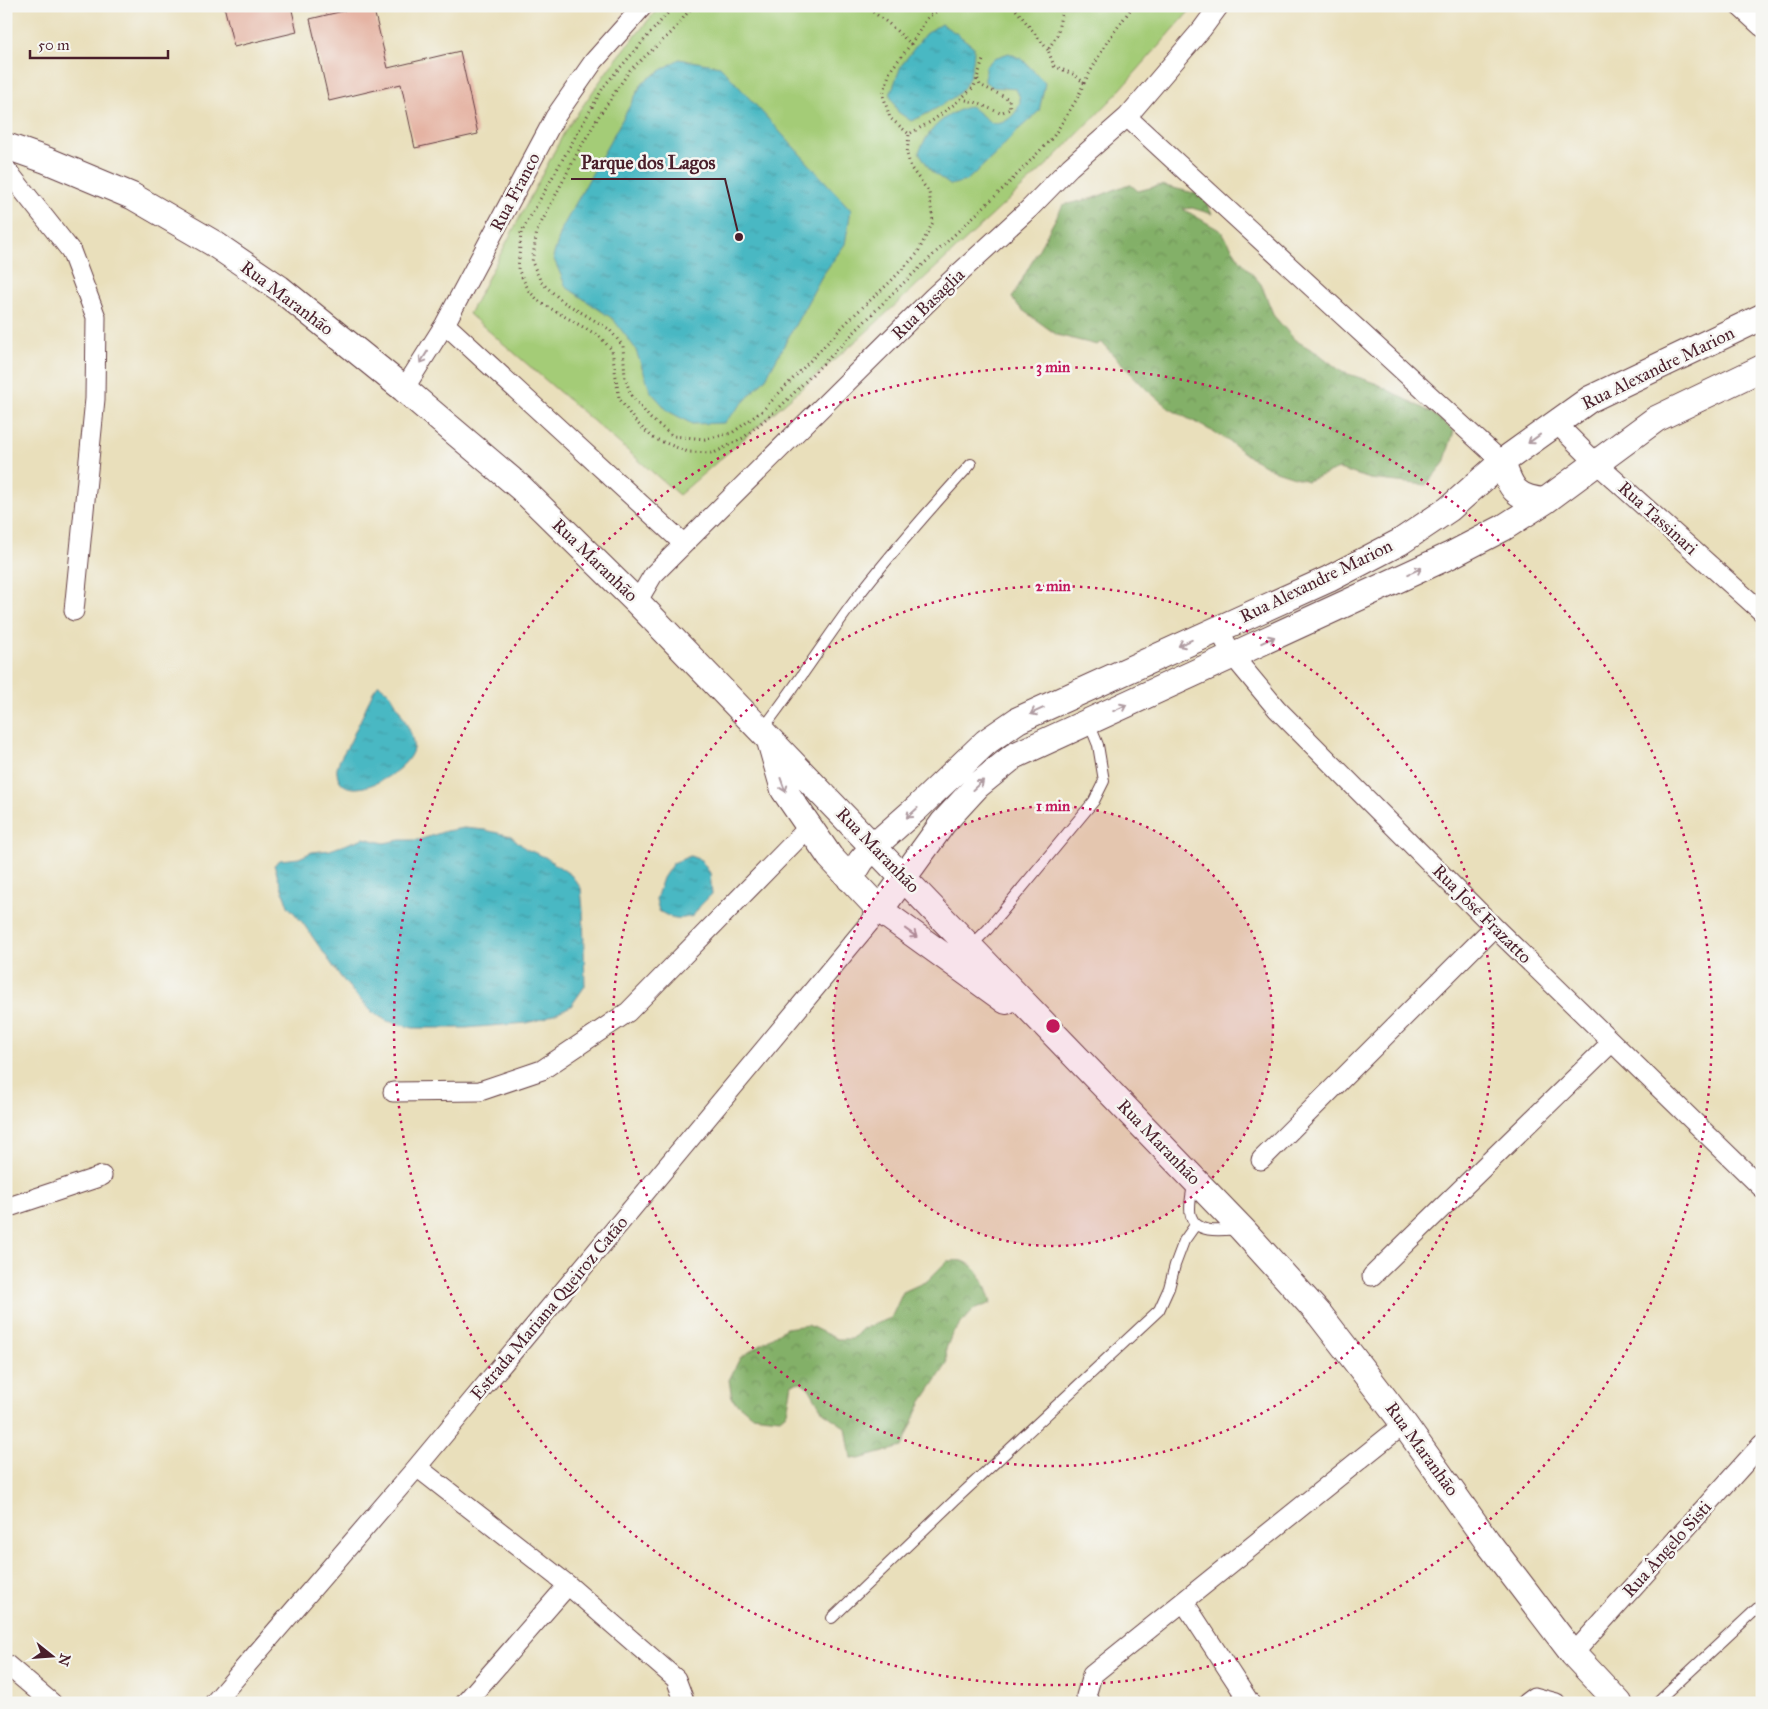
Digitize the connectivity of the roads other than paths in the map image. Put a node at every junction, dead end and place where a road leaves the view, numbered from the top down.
1 (643, 6) edge
2 (1219, 6) edge
3 (1739, 6) edge
4 (1762, 27) edge
5 (1126, 117) junction
6 (6, 146) edge
7 (6, 169) edge
8 (1762, 317) edge
9 (445, 324) junction
10 (1760, 370) edge
11 (404, 389) junction
12 (1556, 423) junction
13 (1502, 462) junction
14 (1596, 463) junction
15 (971, 464) dead end
16 (1545, 501) junction
17 (684, 544) junction
18 (637, 602) junction
19 (74, 611) dead end
20 (1762, 612) edge
21 (1218, 628) junction
22 (1233, 656) junction
23 (1088, 722) junction
24 (766, 734) junction
25 (809, 827) junction
26 (874, 846) junction
27 (903, 877) junction
28 (850, 879) junction
29 (880, 910) junction
30 (1494, 927) junction
31 (970, 947) junction
32 (1054, 1034) junction
33 (1612, 1042) junction
34 (393, 1092) dead end
35 (1261, 1160) dead end
36 (102, 1176) dead end
37 (1194, 1178) junction
38 (1762, 1188) edge
39 (6, 1208) edge
40 (1196, 1224) junction
41 (1242, 1229) junction
42 (1372, 1276) dead end
43 (1404, 1424) junction
44 (1762, 1444) edge
45 (417, 1467) junction
46 (568, 1585) junction
47 (1184, 1602) junction
48 (1762, 1604) edge
49 (832, 1618) dead end
50 (1573, 1654) junction
51 (6, 1664) edge
52 (473, 1700) edge
53 (1530, 1700) edge
54 (52, 1703) edge
55 (214, 1703) edge
56 (685, 1703) edge
57 (1090, 1703) edge
58 (1250, 1703) edge
59 (1556, 1703) edge
60 (1619, 1703) edge
61 (1656, 1703) edge

1 - 9 street, Rua Franco
2 - 5 street, Rua Basaglia
3 - 4 street
5 - 13 street
5 - 17 street, Rua Basaglia
6 - 11 main road, Rua Maranhão
7 - 19 street
8 - 12 main road, Rua Alexandre Marion
9 -> 11 street, Rua Franco
9 - 17 street
10 - 14 main road, Rua Alexandre Marion
11 - 18 main road, Rua Maranhão
12 -> 13 main road, Rua Alexandre Marion
12 - 14 street, Rua Tassinari
13 - 16 main road
13 - 21 main road, Rua Alexandre Marion
14 - 16 main road, Rua Alexandre Marion
14 - 20 street, Rua Tassinari
15 - 24 lane
22 -> 16 main road, Rua Alexandre Marion
17 - 18 street, Rua Basaglia
18 - 24 main road, Rua Maranhão
21 - 22 street, Rua José Frazatto
21 -> 26 main road, Rua Alexandre Marion
23 -> 22 main road, Rua Alexandre Marion
22 - 30 street, Rua José Frazatto
27 -> 23 main road, Rua Alexandre Marion
23 - 31 lane
24 -> 25 main road
24 - 26 main road, Rua Maranhão
25 - 28 main road
25 - 34 street
26 - 27 main road, Rua Maranhão
26 - 28 main road, Rua Alexandre Marion
27 - 29 main road, Rua Alexandre Marion
27 - 31 main road, Rua Maranhão
28 - 29 main road
29 -> 32 main road
29 - 45 street, Estrada Mariana Queiroz Catão
30 - 33 street, Rua José Frazatto
30 - 35 street
31 - 32 main road, Rua Maranhão
32 - 37 main road, Rua Maranhão
33 - 38 street, Rua José Frazatto
33 - 42 street
36 - 39 street
37 - 40 lane
37 - 41 main road, Rua Maranhão
40 - 41 lane
40 - 49 lane
41 - 43 main road, Rua Maranhão
43 - 47 street
43 - 50 main road, Rua Maranhão
44 - 50 street, Rua Ângelo Sisti
45 - 46 street
45 - 55 street, Estrada Mariana Queiroz Catão
46 - 52 street
46 - 56 street
47 - 57 street
47 - 58 street
48 - 61 lane
50 - 60 main road, Rua Maranhão
51 - 54 street
53 - 59 street

